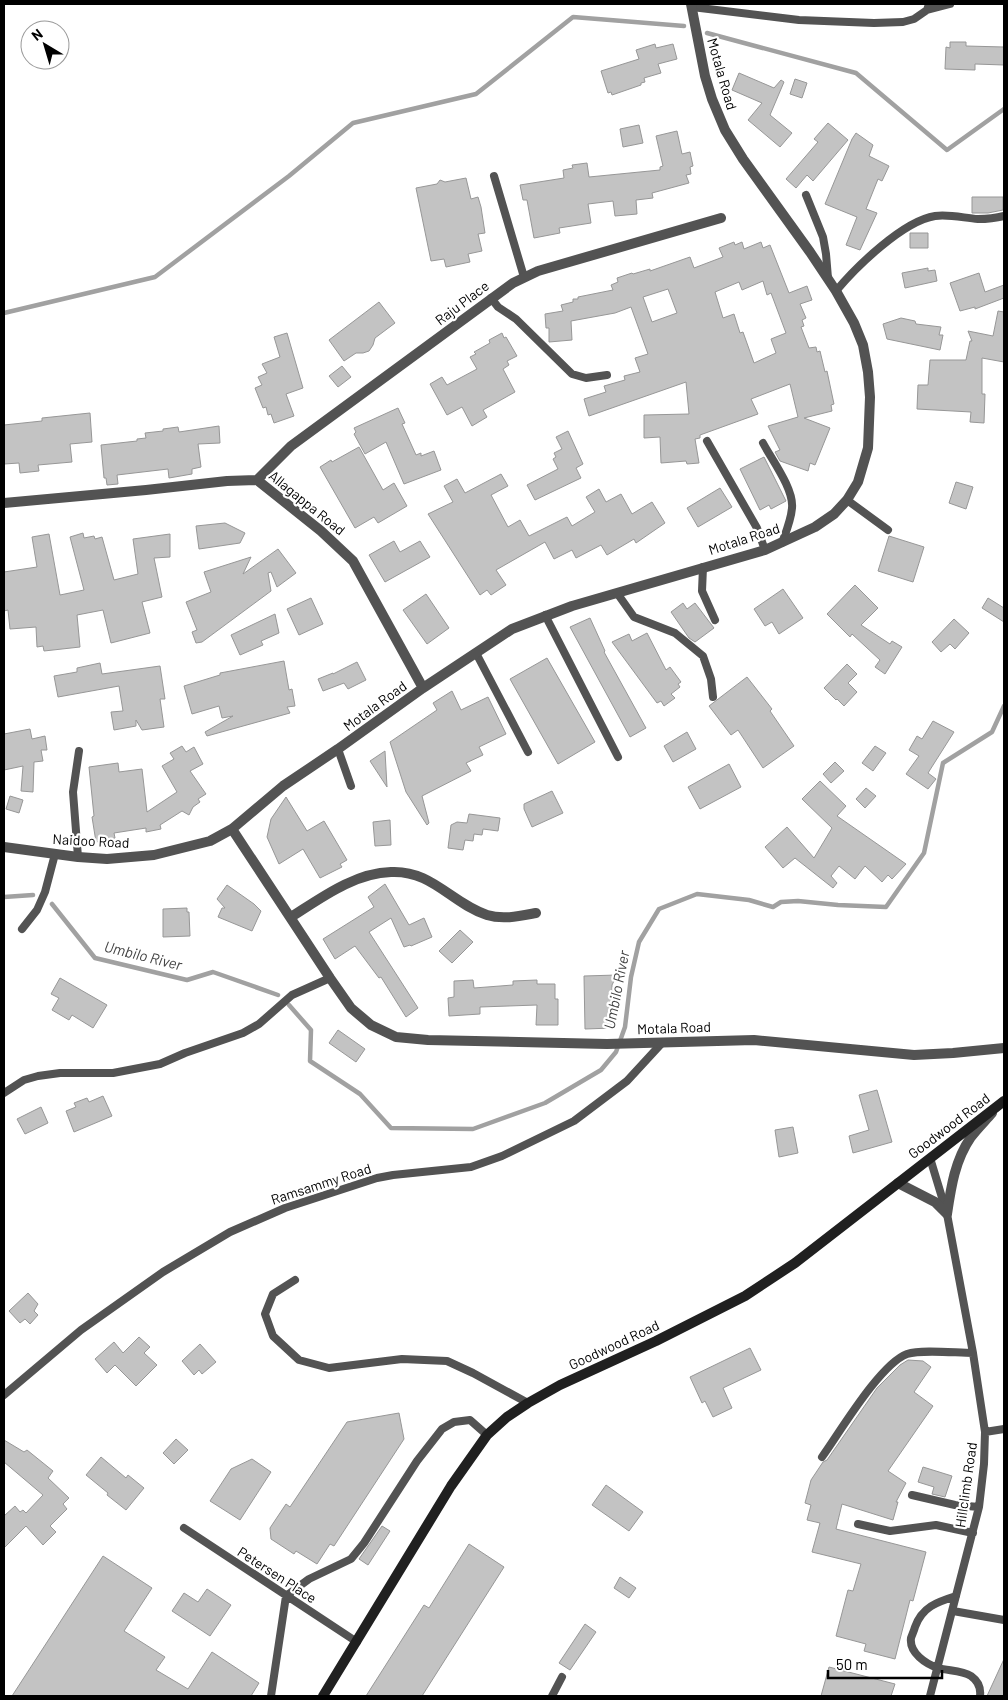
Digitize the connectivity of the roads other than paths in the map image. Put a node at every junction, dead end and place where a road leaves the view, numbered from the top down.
1 (950, 4) edge
2 (691, 5) edge
3 (928, 7) edge
4 (494, 176) dead end
5 (806, 195) dead end
6 (1004, 216) edge
7 (721, 218) dead end
8 (524, 277) junction
9 (828, 280) junction
10 (836, 291) junction
11 (491, 298) junction
12 (608, 375) dead end
13 (707, 441) dead end
14 (763, 443) dead end
15 (257, 480) junction
16 (847, 500) junction
17 (4, 503) edge
18 (888, 530) dead end
19 (782, 543) junction
20 (765, 550) junction
21 (703, 567) junction
22 (617, 593) junction
23 (545, 615) junction
24 (715, 620) dead end
25 (476, 653) junction
26 (423, 688) junction
27 (713, 697) dead end
28 (338, 749) junction
29 (79, 751) dead end
30 (528, 752) dead end
31 (618, 756) dead end
32 (351, 786) dead end
33 (232, 829) junction
34 (4, 847) edge
35 (56, 854) junction
36 (78, 857) junction
37 (536, 913) dead end
38 (291, 918) junction
39 (22, 929) dead end
40 (330, 978) junction
41 (662, 1044) junction
42 (1004, 1048) edge
43 (4, 1093) edge
44 (1002, 1103) edge
45 (930, 1158) junction
46 (898, 1183) junction
47 (947, 1214) junction
48 (295, 1280) dead end
49 (972, 1353) junction
50 (4, 1395) edge
51 (528, 1403) junction
52 (1004, 1429) edge
53 (985, 1432) junction
54 (487, 1435) junction
55 (822, 1457) dead end
56 (912, 1495) dead end
57 (979, 1507) junction
58 (858, 1524) dead end
59 (184, 1528) dead end
60 (972, 1533) junction
61 (286, 1596) junction
62 (956, 1596) junction
63 (953, 1611) junction
64 (1004, 1620) edge
65 (357, 1642) junction
66 (937, 1668) junction
67 (562, 1677) dead end
68 (271, 1696) edge
69 (323, 1696) edge
70 (552, 1696) edge
71 (930, 1696) edge
72 (980, 1696) edge

1 - 3 lane
2 - 3 lane
2 - 9 street, Motala Road
4 - 8 lane
5 - 9 lane
6 - 10 lane
7 - 8 street, Raju Place
8 - 11 street, Raju Place
9 - 10 street, Motala Road
10 - 16 street, Motala Road
11 - 12 lane
11 - 15 street, Raju Place
13 - 20 lane
14 - 19 lane
15 - 17 street, Allagappa Road
15 - 26 street, Allagappa Road
16 - 18 lane
16 - 19 street, Motala Road
19 - 20 street, Motala Road
20 - 21 street, Motala Road
21 - 22 street, Motala Road
21 - 24 lane
22 - 23 street, Motala Road
22 - 27 lane
23 - 25 street, Motala Road
23 - 31 lane
25 - 26 street, Motala Road
25 - 30 lane
26 - 28 street, Motala Road
28 - 32 lane
28 - 33 street, Motala Road
29 - 36 lane
33 - 36 street, Naidoo Road
33 - 38 street, Motala Road
34 - 35 street, Naidoo Road
35 - 36 street, Naidoo Road
35 - 39 lane
37 - 38 street
38 - 40 street, Motala Road
40 - 41 street, Motala Road
40 - 43 lane
41 - 42 street, Motala Road
41 - 50 lane, Ramsammy Road
44 - 45 street, Goodwood Road
44 - 47 street
45 - 46 street, Goodwood Road
45 - 47 lane, Hillclimb Road
46 - 47 street
46 - 51 street, Goodwood Road
47 - 49 lane, Hillclimb Road
48 - 51 lane
49 - 53 lane, Hillclimb Road
49 - 55 lane
51 - 54 street, Goodwood Road
52 - 53 lane
53 - 57 lane, Hillclimb Road
54 - 61 lane
54 - 65 street, Goodwood Road
56 - 57 lane
57 - 60 lane, Hillclimb Road
58 - 60 lane
59 - 61 lane, Petersen Place
60 - 62 lane, Hillclimb Road
61 - 65 lane, Petersen Place
61 - 68 lane
62 - 63 lane, Hillclimb Road
62 - 66 lane
63 - 64 lane
63 - 66 lane, Hillclimb Road
65 - 69 street, Goodwood Road
66 - 71 lane, Hillclimb Road
66 - 72 lane
67 - 70 lane

